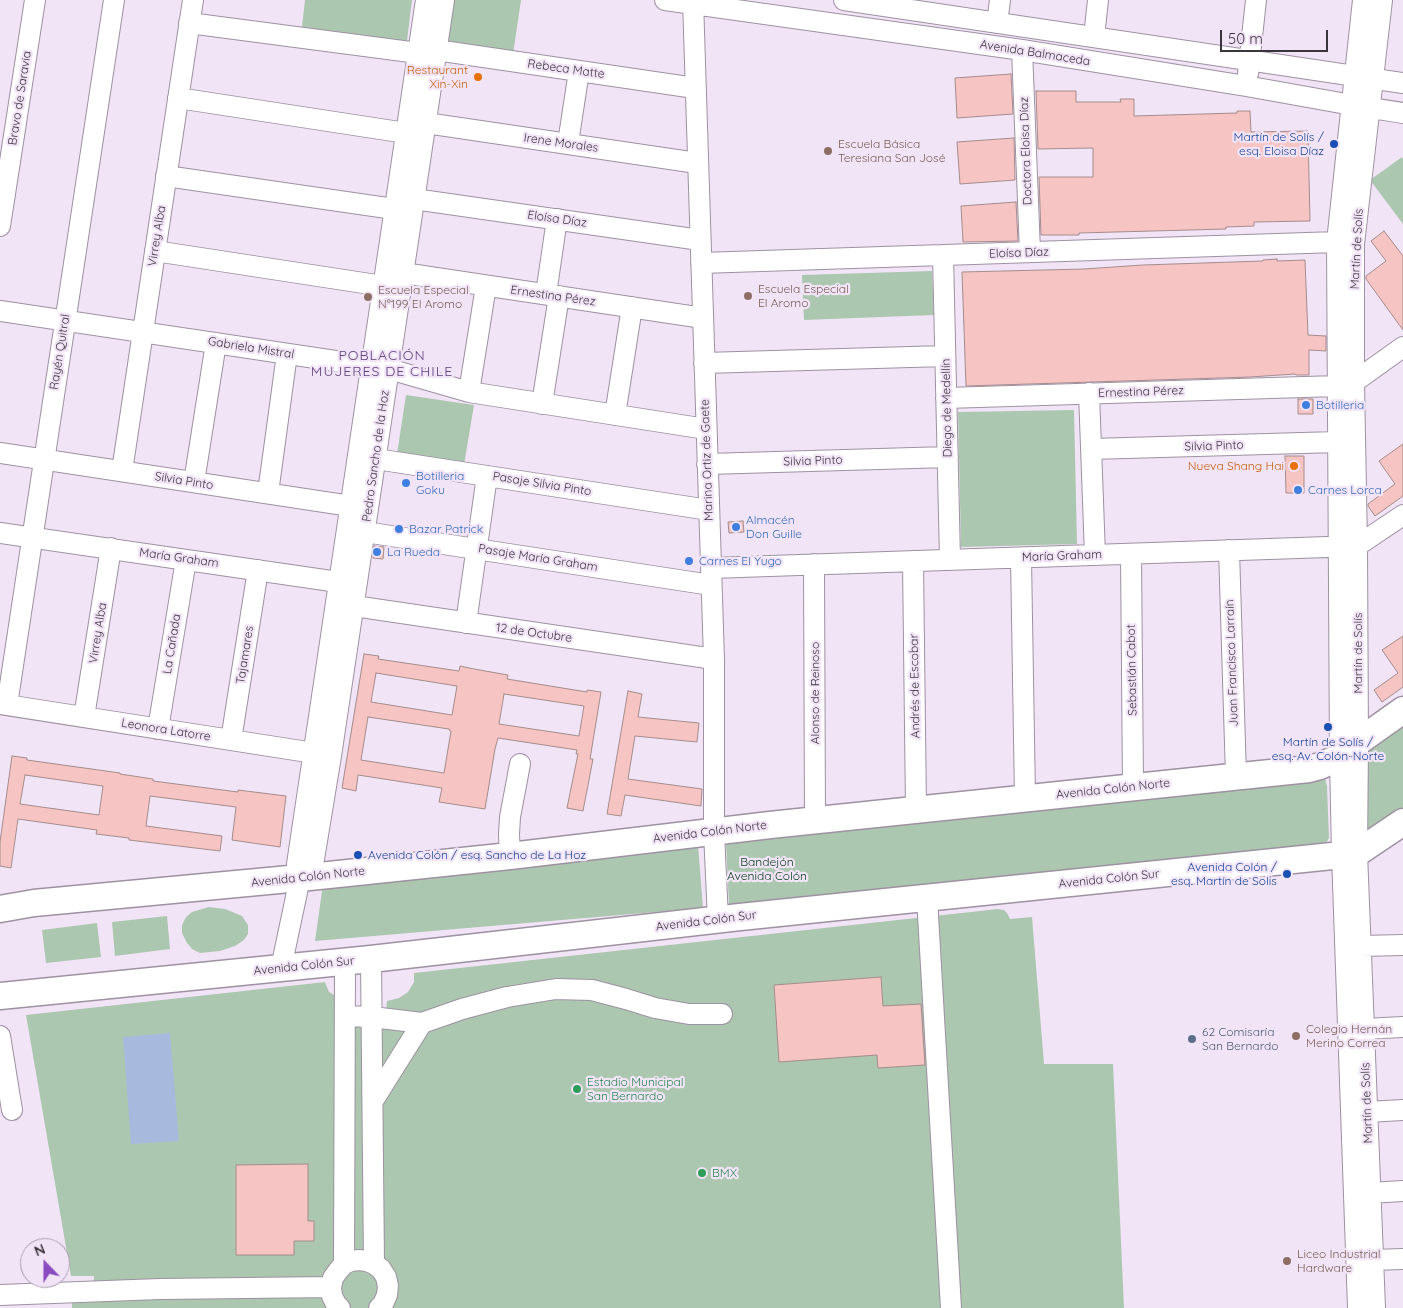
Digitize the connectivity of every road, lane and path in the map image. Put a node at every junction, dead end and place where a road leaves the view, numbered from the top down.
1 (35, 0) edge
2 (114, 0) edge
3 (193, 0) edge
4 (426, 0) edge
5 (444, 0) edge
6 (665, 0) edge
7 (844, 0) edge
8 (1000, 0) edge
9 (1098, 0) edge
10 (1256, 0) edge
11 (1363, 0) edge
12 (1382, 0) edge
13 (692, 2) edge
14 (899, 4) edge
15 (189, 23) junction
16 (997, 23) junction
17 (1094, 37) junction
18 (1022, 50) junction
19 (427, 51) junction
20 (1249, 60) junction
21 (579, 71) junction
22 (1364, 77) junction
23 (1403, 83) edge
24 (1246, 86) junction
25 (695, 88) junction
26 (178, 98) junction
27 (1360, 106) junction
28 (1403, 113) edge
29 (426, 123) junction
30 (406, 133) junction
31 (568, 143) junction
32 (697, 162) junction
33 (166, 176) junction
34 (414, 198) junction
35 (394, 209) junction
36 (557, 219) junction
37 (0, 226) edge
38 (700, 240) junction
39 (1337, 242) junction
40 (155, 251) junction
41 (1030, 252) junction
42 (943, 255) junction
43 (700, 263) junction
44 (403, 273) junction
45 (383, 286) junction
46 (486, 286) junction
47 (552, 295) junction
48 (632, 307) junction
49 (0, 311) edge
50 (702, 318) junction
51 (65, 321) junction
52 (143, 332) junction
53 (216, 343) junction
54 (1403, 347) edge
55 (287, 354) junction
56 (945, 356) junction
57 (704, 363) junction
58 (380, 368) junction
59 (1345, 384) junction
60 (469, 392) junction
61 (1089, 393) junction
62 (946, 398) junction
63 (542, 404) junction
64 (615, 415) junction
65 (706, 429) junction
66 (1337, 442) junction
67 (1091, 450) junction
68 (0, 452) edge
69 (948, 457) junction
70 (44, 459) junction
71 (376, 459) junction
72 (707, 464) junction
73 (122, 471) junction
74 (487, 476) junction
75 (194, 482) junction
76 (268, 494) junction
77 (359, 507) junction
78 (709, 510) junction
79 (1403, 515) edge
80 (365, 532) junction
81 (0, 533) edge
82 (32, 537) junction
83 (1348, 546) junction
84 (111, 548) junction
85 (477, 549) junction
86 (1229, 550) junction
87 (1131, 554) junction
88 (1095, 555) junction
89 (1021, 558) junction
90 (186, 560) junction
91 (950, 560) junction
92 (913, 561) junction
93 (814, 564) junction
94 (258, 570) junction
95 (711, 576) junction
96 (348, 583) junction
97 (354, 606) junction
98 (466, 623) junction
99 (714, 659) junction
100 (3, 704) edge
101 (1403, 710) edge
102 (84, 717) junction
103 (158, 729) junction
104 (232, 740) junction
105 (1349, 750) junction
106 (322, 754) junction
107 (520, 764) dead end
108 (1236, 776) junction
109 (1133, 787) junction
110 (1025, 798) junction
111 (916, 810) junction
112 (815, 821) junction
113 (1403, 822) edge
114 (714, 832) junction
115 (1350, 854) junction
116 (510, 856) junction
117 (300, 878) junction
118 (927, 898) junction
119 (0, 909) edge
120 (718, 920) junction
121 (1403, 944) edge
122 (1361, 946) junction
123 (371, 959) junction
124 (345, 962) junction
125 (280, 968) junction
126 (0, 996) edge
127 (722, 1014) dead end
128 (345, 1016) junction
129 (372, 1017) junction
130 (422, 1023) junction
131 (1403, 1027) edge
132 (1364, 1029) junction
133 (0, 1036) edge
134 (373, 1101) junction
135 (12, 1110) dead end
136 (1403, 1110) edge
137 (1367, 1112) junction
138 (1403, 1191) edge
139 (1370, 1192) junction
140 (1403, 1259) edge
141 (1373, 1260) junction
142 (344, 1264) junction
143 (374, 1264) junction
144 (331, 1287) junction
145 (0, 1296) edge
146 (340, 1308) edge
147 (379, 1308) edge
148 (951, 1308) edge
149 (1358, 1308) edge
150 (1375, 1308) edge

1 - 37 street, Bravo de Saravia
2 - 51 street, Rayén Quitral
3 - 15 street, Virrey Alba
4 - 19 street, Pedro Sancho de la Hoz
5 - 19 street, Pedro Sancho de la Hoz
6 - 13 street, Avenida Balmaceda
7 - 14 street, Avenida Balmaceda
8 - 16 street
9 - 17 street
10 - 20 street
11 - 22 street, Martín de Solís
12 - 22 street, Martín de Solís
13 - 18 street, Avenida Balmaceda
13 - 25 street, Marina Ortiz de Gaete
14 - 16 street, Avenida Balmaceda
15 - 19 street, Rebeca Matte
15 - 26 street, Virrey Alba
16 - 17 street, Avenida Balmaceda
17 - 20 street, Avenida Balmaceda
18 - 24 street, Avenida Balmaceda
18 - 41 street, Doctora Eloisa Díaz
19 - 21 street, Rebeca Matte
19 - 29 street, Pedro Sancho de la Hoz
19 - 30 street, Pedro Sancho de la Hoz
20 - 22 street, Avenida Balmaceda
20 - 24 street
21 - 25 street, Rebeca Matte
21 - 31 street
22 - 23 street, Avenida Balmaceda
22 - 27 street, Martín de Solís
24 - 27 street, Avenida Balmaceda
25 - 32 street, Marina Ortiz de Gaete
26 - 30 street
26 - 33 street, Virrey Alba
27 - 28 street, Avenida Balmaceda
27 - 39 street, Martín de Solís
27 - 59 street, Martín de Solís
29 - 31 street, Irene Morales
29 - 34 street, Pedro Sancho de la Hoz
30 - 35 street, Pedro Sancho de la Hoz
31 - 32 street, Irene Morales
32 - 38 street, Marina Ortiz de Gaete
33 - 35 street
33 - 40 street, Virrey Alba
34 - 36 street, Eloísa Díaz
34 - 44 street, Pedro Sancho de la Hoz
35 - 45 street, Pedro Sancho de la Hoz
36 - 38 street, Eloísa Díaz
36 - 47 street
38 - 43 street, Marina Ortiz de Gaete
39 - 41 street, Eloísa Díaz
39 - 59 street, Martín de Solís
40 - 45 street
40 - 52 street, Virrey Alba
41 - 42 street, Eloísa Díaz
42 - 43 street, Eloísa Díaz
42 - 56 street, Diego de Medellín
43 - 50 street, Marina Ortiz de Gaete
44 - 46 street, Ernestina Pérez
44 - 58 street, Pedro Sancho de la Hoz
45 - 58 street, Pedro Sancho de la Hoz
46 - 47 street, Ernestina Pérez
46 - 60 street
47 - 48 street, Ernestina Pérez
47 - 63 street
48 - 50 street, Ernestina Pérez
48 - 64 street
49 - 51 street, Gabriela Mistral
50 - 57 street, Marina Ortiz de Gaete
51 - 52 street, Gabriela Mistral
51 - 70 street, Rayén Quitral
52 - 53 street, Gabriela Mistral
52 - 73 street, Virrey Alba
53 - 55 street, Gabriela Mistral
53 - 75 street
54 - 59 street
55 - 58 street, Gabriela Mistral
55 - 76 street
56 - 57 street
56 - 62 street, Diego de Medellín
57 - 65 street, Marina Ortiz de Gaete
58 - 60 street, Gabriela Mistral
58 - 71 street, Pedro Sancho de la Hoz
58 - 77 street, Pedro Sancho de la Hoz
59 - 61 street, Ernestina Pérez
59 - 66 street, Martín de Solís
59 - 83 street, Martín de Solís
60 - 63 street, Gabriela Mistral
61 - 62 street, Ernestina Pérez
61 - 67 street
62 - 69 street, Diego de Medellín
63 - 64 street, Gabriela Mistral
64 - 65 street, Gabriela Mistral
65 - 72 street, Marina Ortiz de Gaete
66 - 67 street, Silvia Pinto
66 - 83 street, Martín de Solís
67 - 88 street
68 - 70 street, Silvia Pinto
69 - 72 street, Silvia Pinto
69 - 91 street, Diego de Medellín
70 - 73 street, Silvia Pinto
70 - 82 street, Rayén Quitral
71 - 74 street, Pasaje Silvia Pinto
71 - 77 street, Pedro Sancho de la Hoz
72 - 78 street, Marina Ortiz de Gaete
73 - 75 street, Silvia Pinto
74 - 78 street, Pasaje Silvia Pinto
74 - 85 street
75 - 76 street, Silvia Pinto
76 - 77 street, Silvia Pinto
77 - 80 street, Pedro Sancho de la Hoz
77 - 96 street, Pedro Sancho de la Hoz
78 - 95 street, Marina Ortiz de Gaete
79 - 83 street
80 - 85 street, Pasaje María Graham
80 - 96 street, Pedro Sancho de la Hoz
81 - 82 street, María Graham
82 - 84 street, María Graham
82 - 100 street, Rayén Quitral
83 - 86 street, María Graham
83 - 105 street, Martín de Solís
84 - 90 street, María Graham
84 - 102 street, Virrey Alba
85 - 95 street, Pasaje María Graham
85 - 98 street
86 - 87 street, María Graham
86 - 108 street, Juan Francisco Larraín
87 - 88 street, María Graham
87 - 109 street, Sebastián Cabot
88 - 89 street, María Graham
89 - 91 street, María Graham
89 - 110 street
90 - 94 street, María Graham
90 - 103 street, La Cañada
91 - 92 street, María Graham
92 - 93 street, María Graham
92 - 111 street, Andrés de Escobar
93 - 95 street, María Graham
93 - 112 street, Alonso de Reinoso
94 - 96 street, María Graham
94 - 104 street, Tajamares
95 - 99 street, Marina Ortiz de Gaete
96 - 97 street, Pedro Sancho de la Hoz
96 - 106 street, Pedro Sancho de la Hoz
97 - 98 street, 12 de Octubre
97 - 106 street, Pedro Sancho de la Hoz
98 - 99 street, 12 de Octubre
99 - 114 street, Marina Ortiz de Gaete
100 - 102 street, Leonora Latorre
101 - 105 main road, Avenida Colón Norte
102 - 103 street, Leonora Latorre
103 - 104 street, Leonora Latorre
104 - 106 street, Leonora Latorre
105 - 108 main road, Avenida Colón Norte
105 - 115 street, Martín de Solís
106 - 117 street, Pedro Sancho de la Hoz
107 - 116 street
108 - 109 main road, Avenida Colón Norte
109 - 110 main road, Avenida Colón Norte
110 - 111 main road, Avenida Colón Norte
111 - 112 main road, Avenida Colón Norte
112 - 114 main road, Avenida Colón Norte
113 - 115 main road, Avenida Colón Sur
114 - 116 main road, Avenida Colón Norte
114 - 120 street, Marina Ortiz de Gaete
115 - 118 main road, Avenida Colón Sur
115 - 122 street, Martín de Solís
115 - 149 street, Martín de Solís
116 - 117 main road, Avenida Colón Norte
117 - 119 main road, Avenida Colón Norte
117 - 125 street, Pedro Sancho de la Hoz
118 - 120 main road, Avenida Colón Sur
118 - 148 street
120 - 123 main road, Avenida Colón Sur
121 - 122 street
122 - 132 street, Martín de Solís
123 - 124 main road, Avenida Colón Sur
123 - 129 street
124 - 125 main road, Avenida Colón Sur
124 - 128 street
125 - 126 main road, Avenida Colón Sur
127 - 130 street
128 - 129 street
128 - 142 street
129 - 130 street
129 - 134 street
130 - 134 street
131 - 132 street
132 - 137 street, Martín de Solís
133 - 135 street
134 - 143 street
136 - 137 street
137 - 139 street, Martín de Solís
138 - 139 street
139 - 141 street, Martín de Solís
140 - 141 street
141 - 150 street, Martín de Solís
142 - 143 street
142 - 144 street
143 - 147 street
144 - 145 street
144 - 146 street

